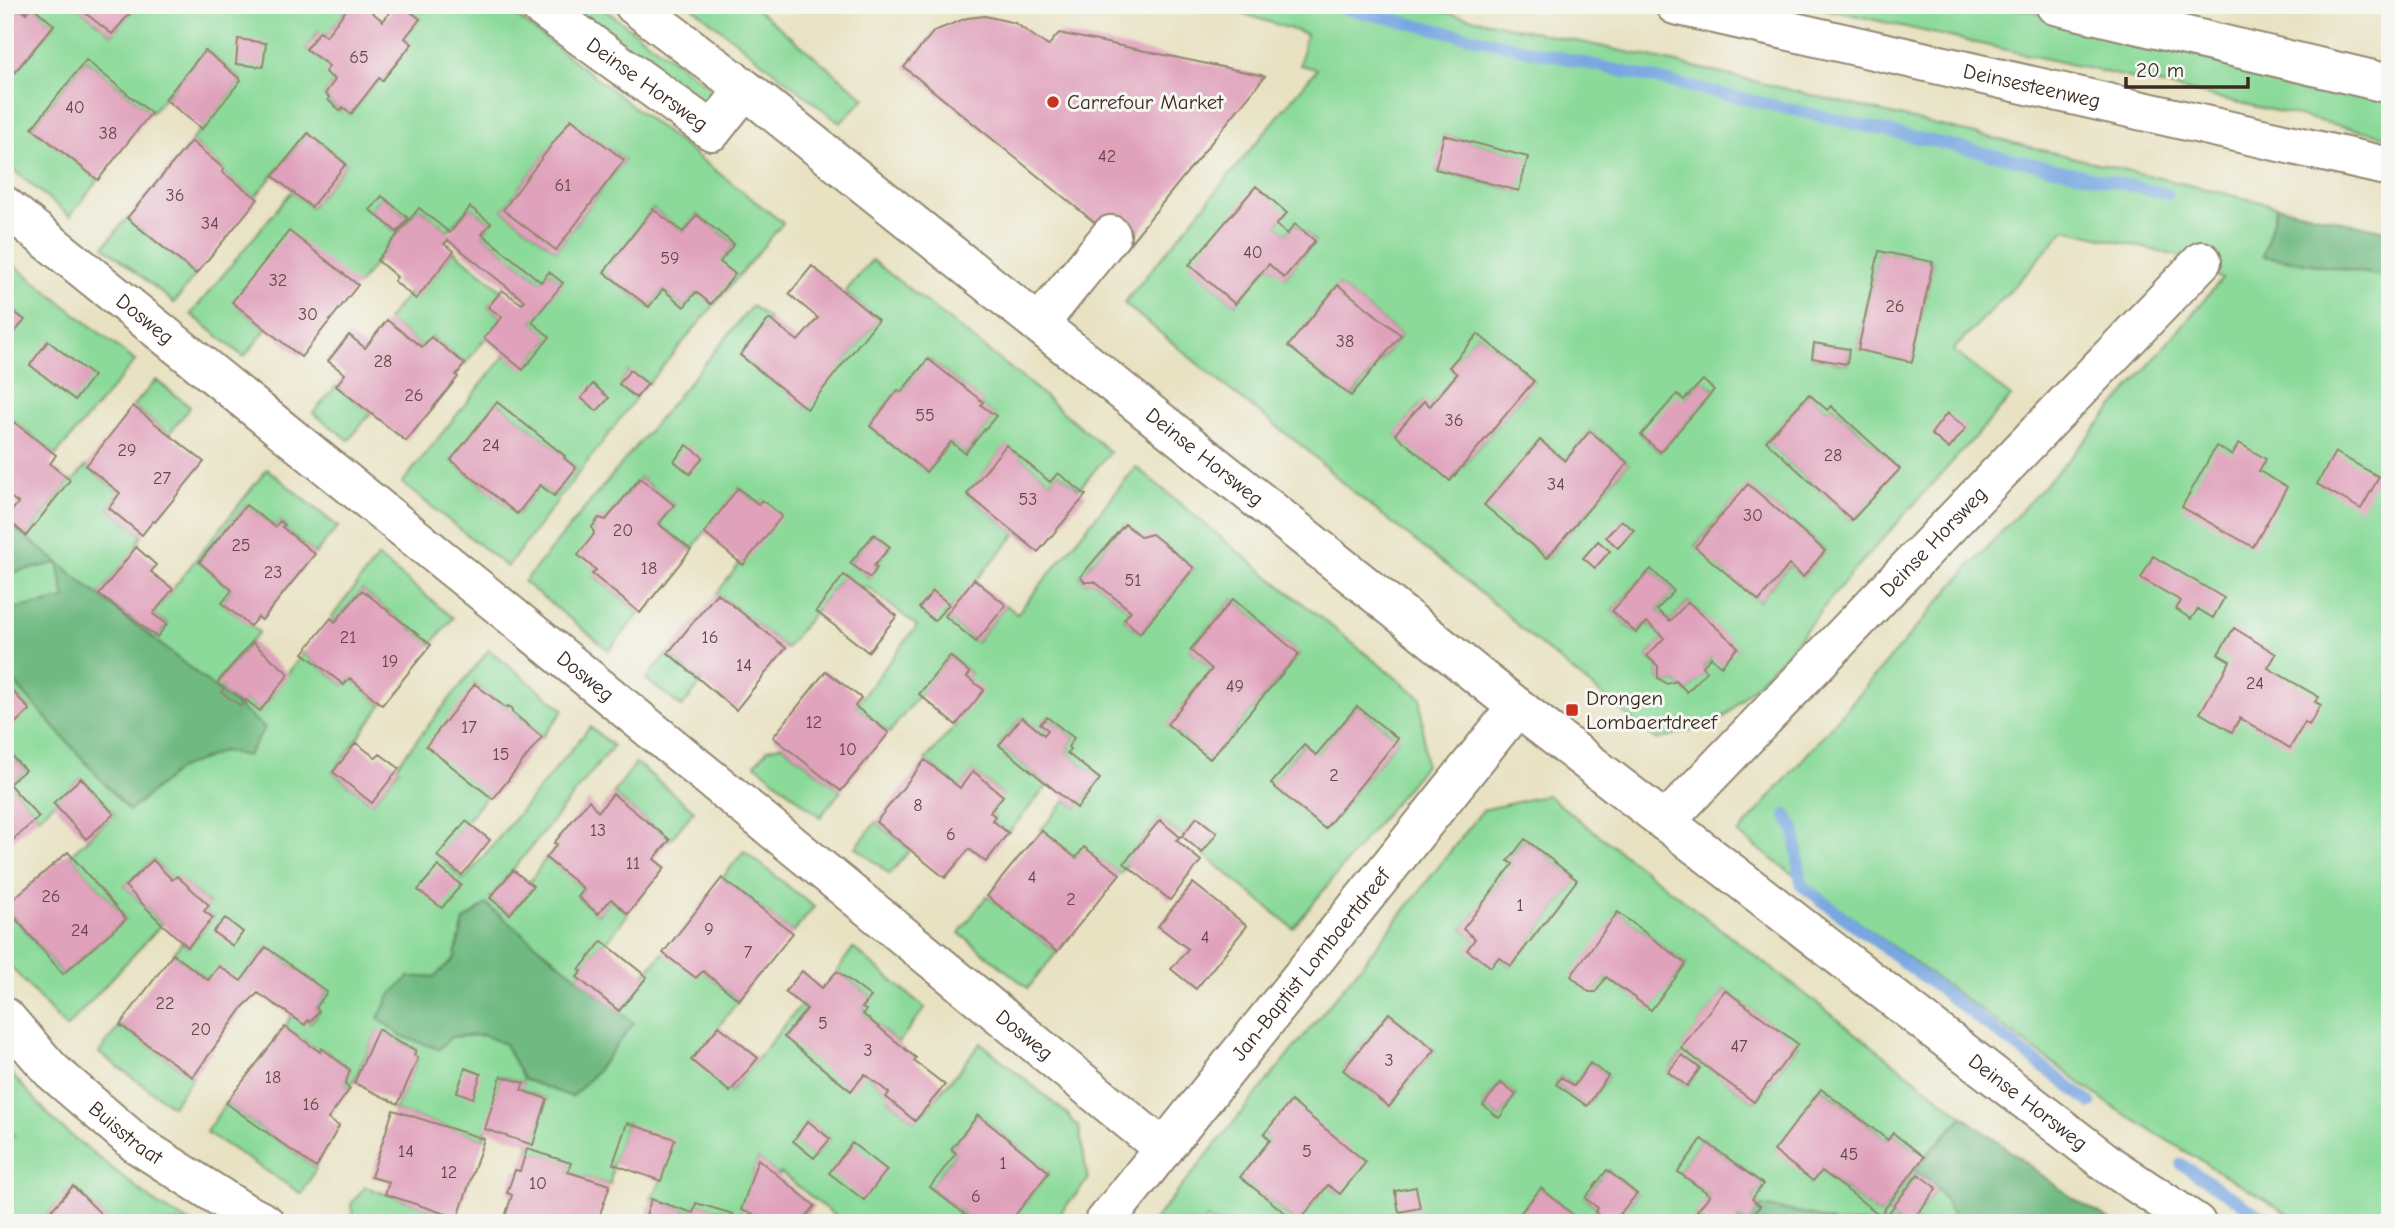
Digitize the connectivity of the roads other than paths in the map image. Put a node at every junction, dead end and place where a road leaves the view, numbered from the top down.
1 (538, 5) edge
2 (634, 5) edge
3 (1675, 5) edge
4 (2055, 5) edge
5 (2390, 83) edge
6 (745, 89) junction
7 (2390, 167) edge
8 (5, 206) edge
9 (1111, 235) dead end
10 (2202, 261) dead end
11 (1039, 324) junction
12 (1517, 707) junction
13 (1665, 822) junction
14 (5, 1017) edge
15 (1164, 1149) junction
16 (265, 1223) edge
17 (1104, 1223) edge
18 (2196, 1223) edge

1 - 6 main road, Deinse Horsweg
2 - 6 main road, Deinse Horsweg
3 - 7 main road, Deinsesteenweg
4 - 5 main road
6 - 11 main road, Deinse Horsweg
8 - 15 main road, Dosweg
9 - 11 main road
10 - 13 main road, Deinse Horsweg
11 - 12 main road, Deinse Horsweg
12 - 13 main road, Deinse Horsweg
12 - 15 main road, Jan-Baptist Lombaertdreef
13 - 18 main road, Deinse Horsweg
14 - 16 main road, Buisstraat
15 - 17 main road, Jan-Baptist Lombaertdreef

